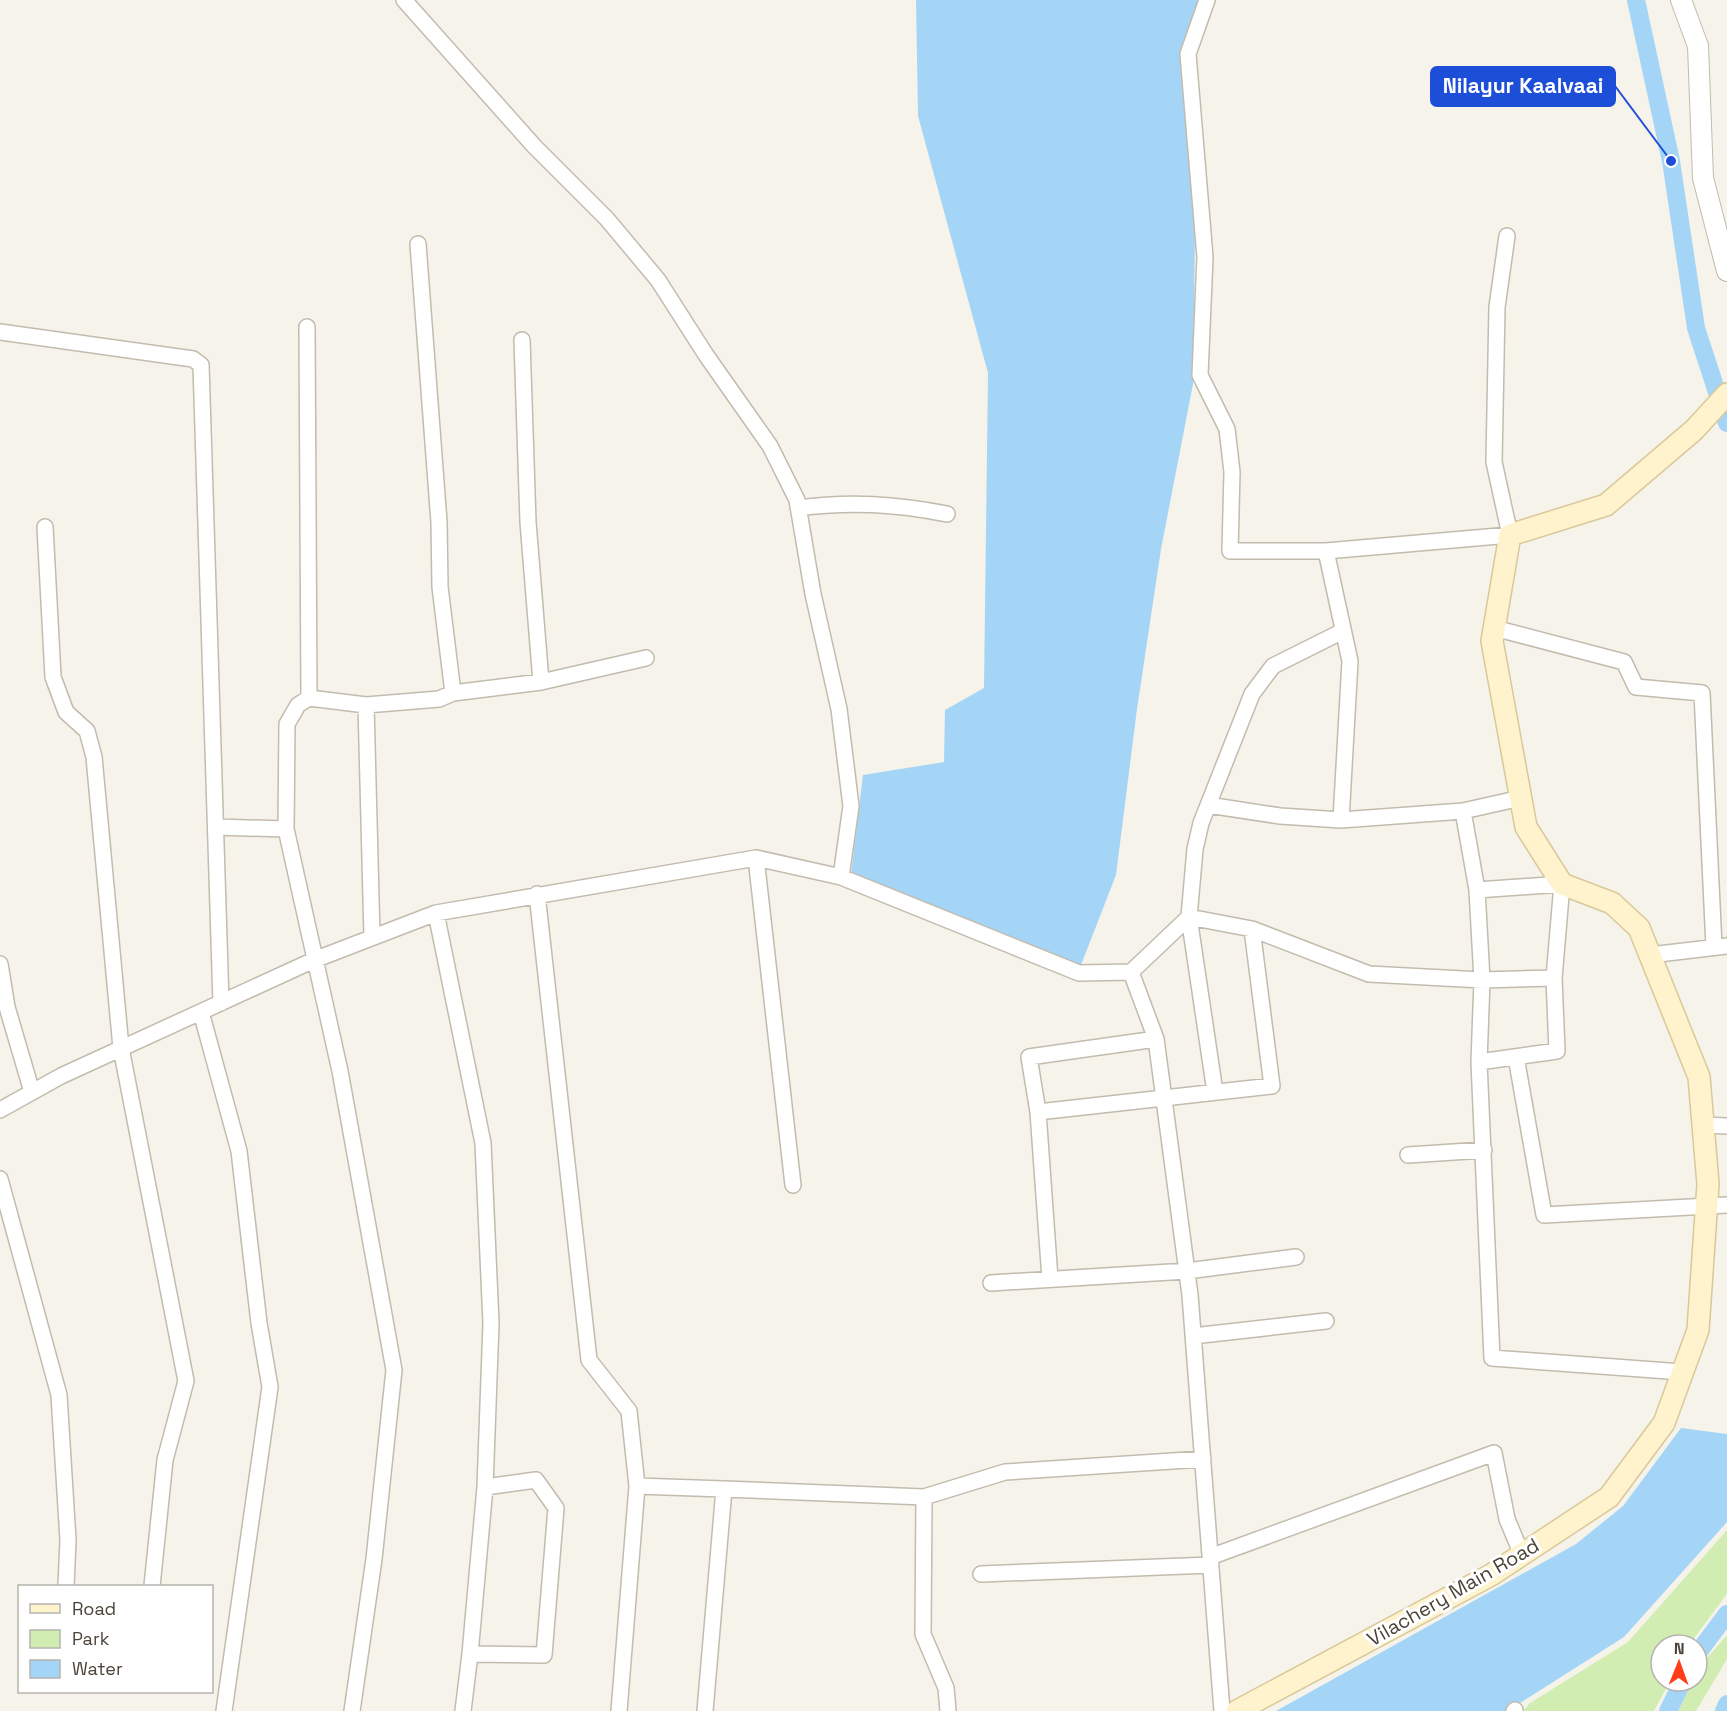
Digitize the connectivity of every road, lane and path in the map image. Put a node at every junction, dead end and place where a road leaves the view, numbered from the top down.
1 (404, 0) edge
2 (1207, 0) edge
3 (1681, 0) edge
4 (1506, 236) dead end
5 (418, 244) dead end
6 (1727, 271) edge
7 (308, 327) dead end
8 (0, 332) edge
9 (522, 340) dead end
10 (1727, 393) edge
11 (798, 508) junction
12 (947, 514) dead end
13 (45, 527) dead end
14 (1510, 535) junction
15 (1326, 551) junction
16 (1494, 628) junction
17 (1343, 631) junction
18 (646, 658) dead end
19 (541, 682) junction
20 (453, 693) junction
21 (309, 698) junction
22 (366, 705) junction
23 (1521, 798) junction
24 (1208, 805) junction
25 (1463, 811) junction
26 (1341, 820) junction
27 (216, 827) junction
28 (286, 829) junction
29 (756, 858) junction
30 (841, 877) junction
31 (1562, 884) junction
32 (1477, 890) junction
33 (537, 894) junction
34 (436, 913) junction
35 (1189, 917) junction
36 (1252, 929) junction
37 (372, 938) junction
38 (1720, 946) edge
39 (1650, 955) junction
40 (314, 960) junction
41 (0, 964) edge
42 (1131, 972) junction
43 (1554, 978) junction
44 (1482, 980) junction
45 (221, 1003) junction
46 (201, 1012) junction
47 (1156, 1039) junction
48 (121, 1048) junction
49 (1516, 1057) junction
50 (1479, 1062) junction
51 (32, 1092) junction
52 (1215, 1092) junction
53 (1164, 1097) junction
54 (0, 1110) edge
55 (1038, 1112) junction
56 (1703, 1125) junction
57 (1727, 1126) edge
58 (1484, 1150) junction
59 (1408, 1155) dead end
60 (0, 1179) edge
61 (793, 1185) dead end
62 (1717, 1205) edge
63 (1296, 1257) dead end
64 (1187, 1271) junction
65 (1050, 1280) junction
66 (991, 1283) dead end
67 (1326, 1321) dead end
68 (1193, 1336) junction
69 (1682, 1372) junction
70 (1203, 1459) junction
71 (637, 1486) junction
72 (485, 1487) junction
73 (724, 1489) junction
74 (924, 1497) junction
75 (1522, 1555) junction
76 (1210, 1561) junction
77 (981, 1574) dead end
78 (66, 1585) edge
79 (152, 1585) edge
80 (470, 1654) junction
81 (224, 1711) edge
82 (352, 1711) edge
83 (463, 1711) edge
84 (619, 1711) edge
85 (705, 1711) edge
86 (948, 1711) edge
87 (1222, 1711) edge
88 (1237, 1711) edge

1 - 11 street
2 - 15 street
3 - 6 street
4 - 14 street
5 - 20 street
7 - 21 street
8 - 27 street
9 - 19 street
10 - 14 main road
11 - 12 street
11 - 30 street
13 - 48 street
14 - 15 street
14 - 16 main road
15 - 17 street
16 - 23 main road
16 - 38 street
17 - 24 street
17 - 26 street
18 - 19 street
19 - 20 street
20 - 22 street
21 - 22 street
21 - 28 street
22 - 37 street
23 - 25 street
23 - 31 main road
24 - 26 street
24 - 35 street
25 - 26 street
25 - 32 street
27 - 28 street
27 - 45 street
28 - 40 street
29 - 30 street
29 - 33 street
29 - 61 street
30 - 42 street
31 - 32 street
31 - 39 main road, Vilachery Main Road
31 - 43 street
32 - 44 street
33 - 34 street
33 - 71 street
34 - 37 street
34 - 72 street
35 - 36 street
35 - 42 street
35 - 52 street
36 - 44 street
36 - 52 street
37 - 40 street
38 - 39 street
39 - 56 main road, Vilachery Main Road
40 - 45 street
40 - 82 street
41 - 51 street
42 - 47 street
43 - 44 street
43 - 49 street
44 - 50 street
45 - 46 street
46 - 48 street
46 - 81 street
47 - 53 street
47 - 55 street
48 - 51 street
48 - 79 street
49 - 50 street
49 - 62 street
50 - 58 street
51 - 54 street
52 - 53 street
53 - 55 street
53 - 64 street
55 - 65 street
56 - 57 street
56 - 62 main road, Vilachery Main Road
58 - 59 street
58 - 69 street
60 - 78 street
62 - 69 main road, Vilachery Main Road
63 - 64 street
64 - 65 street
64 - 68 street
65 - 66 street
67 - 68 street
68 - 70 street
69 - 75 main road, Vilachery Main Road
70 - 74 street
70 - 76 street
71 - 73 street
71 - 84 street
72 - 80 street
72 - 80 street
73 - 74 street
73 - 85 street
74 - 86 street
75 - 76 street
75 - 88 main road, Vilachery Main Road
76 - 77 street
76 - 87 street
80 - 83 street

